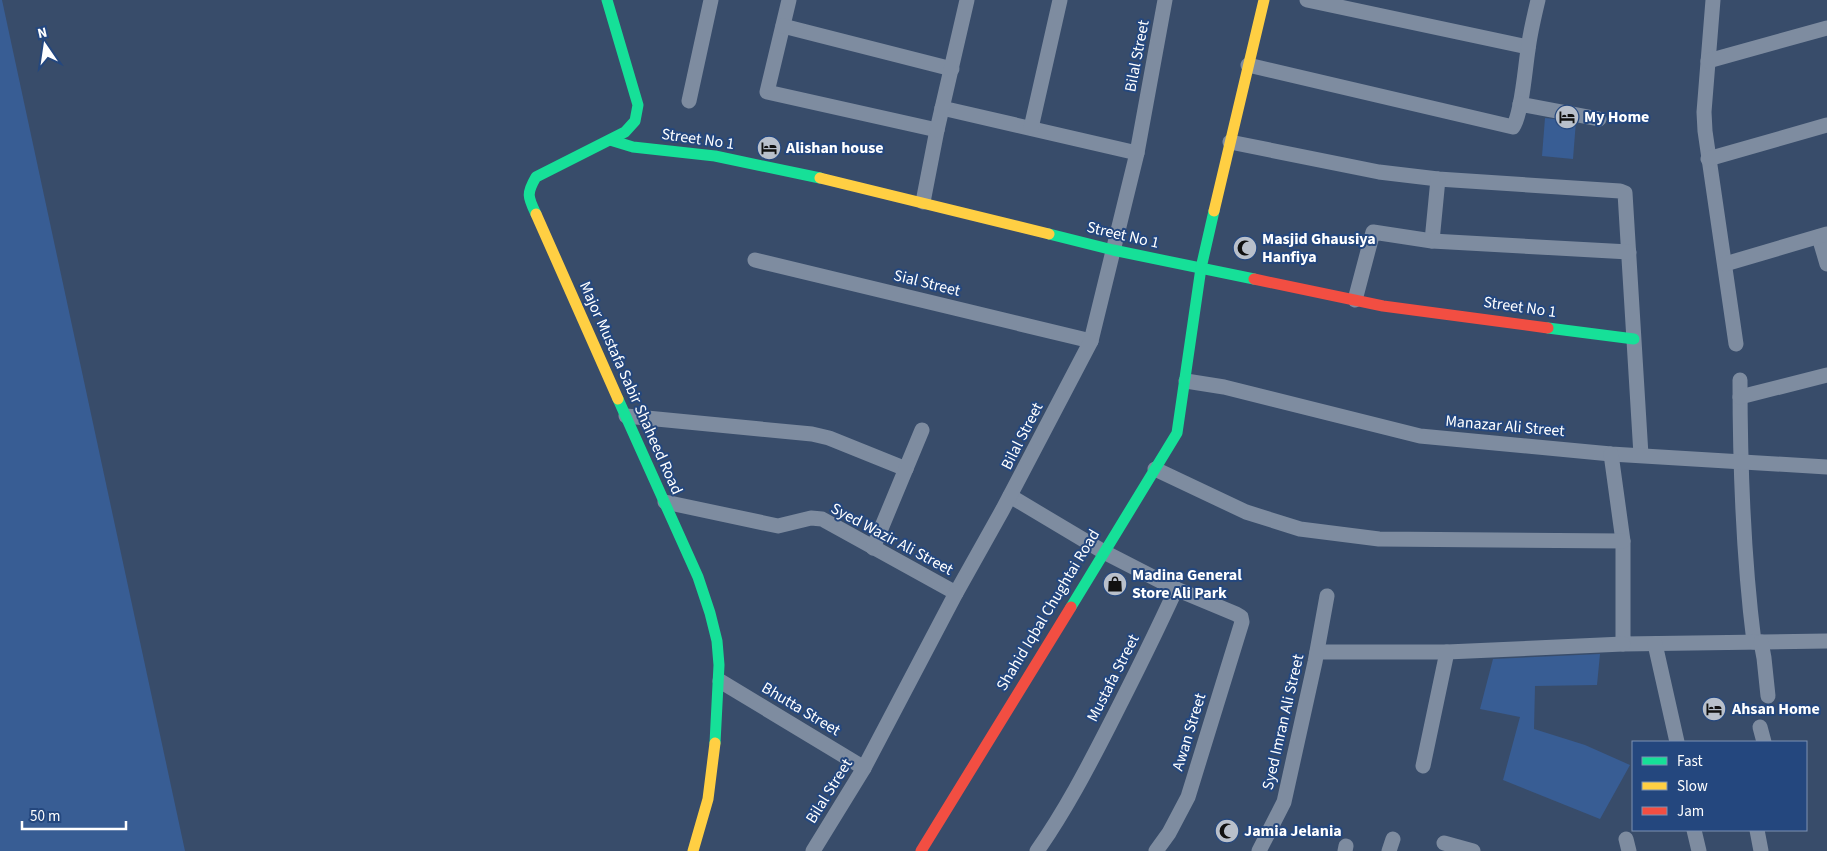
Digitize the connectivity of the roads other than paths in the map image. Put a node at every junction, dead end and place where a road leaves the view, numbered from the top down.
1 (606, 0) edge
2 (711, 0) edge
3 (789, 0) edge
4 (966, 0) edge
5 (1060, 0) edge
6 (1165, 0) edge
7 (1264, 0) edge
8 (1307, 0) edge
9 (1538, 0) edge
10 (1713, 0) edge
11 (783, 26) junction
12 (1827, 28) edge
13 (1528, 47) junction
14 (1708, 61) junction
15 (1248, 65) junction
16 (952, 69) junction
17 (689, 100) dead end
18 (1520, 104) junction
19 (942, 108) junction
20 (1599, 120) dead end
21 (1827, 125) edge
22 (1031, 128) junction
23 (937, 130) junction
24 (610, 140) junction
25 (1230, 142) junction
26 (1137, 153) junction
27 (1708, 159) junction
28 (1438, 179) junction
29 (923, 202) junction
30 (1823, 236) edge
31 (1432, 240) junction
32 (1113, 250) junction
33 (1629, 252) junction
34 (755, 260) dead end
35 (1725, 264) junction
36 (1827, 264) edge
37 (1201, 268) junction
38 (1355, 300) junction
39 (1634, 339) junction
40 (1091, 341) junction
41 (1736, 344) dead end
42 (1827, 375) edge
43 (1740, 380) dead end
44 (1186, 381) junction
45 (1740, 397) junction
46 (626, 416) junction
47 (922, 430) dead end
48 (1611, 454) junction
49 (1641, 455) junction
50 (1740, 461) junction
51 (1827, 467) edge
52 (906, 468) junction
53 (1155, 469) junction
54 (1010, 496) junction
55 (665, 502) junction
56 (1623, 542) junction
57 (873, 548) junction
58 (1104, 552) junction
59 (1176, 589) junction
60 (956, 593) junction
61 (1327, 596) dead end
62 (1757, 642) junction
63 (1623, 644) junction
64 (1655, 644) junction
65 (1826, 646) edge
66 (1317, 652) junction
67 (1447, 652) junction
68 (720, 681) junction
69 (1768, 696) dead end
70 (1677, 741) edge
71 (1423, 766) dead end
72 (864, 768) junction
73 (1694, 831) edge
74 (1757, 831) edge
75 (1444, 843) dead end
76 (694, 850) edge
77 (813, 851) edge
78 (921, 851) edge
79 (1037, 851) edge
80 (1156, 851) edge
81 (1259, 851) edge
82 (1473, 851) edge
83 (1699, 851) edge
84 (1761, 851) edge

1 - 24 street, Major Mustafa Sabir Shaheed Road
2 - 17 street
3 - 11 street
4 - 16 street
5 - 22 street
6 - 26 street, Bilal Street
7 - 15 street, Shahid Iqbal Chughtai Road
8 - 13 street
9 - 13 street
10 - 14 street
11 - 16 street
11 - 23 street
12 - 14 street
13 - 18 street
14 - 27 street
15 - 18 street
15 - 25 street, Shahid Iqbal Chughtai Road
16 - 19 street
18 - 20 street
19 - 22 street
19 - 23 street
21 - 27 street
22 - 26 street
23 - 29 street
24 - 29 street, Street No 1
24 - 46 street, Major Mustafa Sabir Shaheed Road
25 - 28 street
25 - 37 street, Shahid Iqbal Chughtai Road
26 - 32 street, Bilal Street
27 - 35 street
28 - 31 street
28 - 33 street
29 - 32 street, Street No 1
30 - 35 street
30 - 36 street
31 - 33 street
31 - 38 street
32 - 37 street, Street No 1
32 - 40 street, Bilal Street
33 - 39 street
34 - 40 street, Sial Street
35 - 41 street
37 - 38 street, Street No 1
37 - 44 street, Shahid Iqbal Chughtai Road
38 - 39 street, Street No 1
39 - 49 street
40 - 54 street, Bilal Street
42 - 45 street
43 - 45 street
44 - 48 street, Manazar Ali Street
44 - 53 street, Shahid Iqbal Chughtai Road
45 - 50 street
46 - 52 street
46 - 55 street, Major Mustafa Sabir Shaheed Road
47 - 52 street
48 - 49 street, Manazar Ali Street
48 - 56 street
49 - 50 street, Manazar Ali Street
50 - 51 street, Manazar Ali Street
50 - 62 street
52 - 57 street
53 - 56 street
53 - 58 street, Shahid Iqbal Chughtai Road
54 - 58 street
54 - 60 street, Bilal Street
55 - 57 street, Syed Wazir Ali Street
55 - 68 street, Major Mustafa Sabir Shaheed Road
56 - 63 street
57 - 60 street, Syed Wazir Ali Street
58 - 59 street
58 - 78 street, Shahid Iqbal Chughtai Road
59 - 79 street, Mustafa Street
59 - 80 street, Awan Street
60 - 72 street, Bilal Street
61 - 66 street, Syed Imran Ali Street
62 - 64 street
62 - 65 street
62 - 69 street
63 - 64 street
63 - 67 street
64 - 70 street
66 - 67 street
66 - 81 street, Syed Imran Ali Street
67 - 71 street
68 - 72 street, Bhutta Street
68 - 76 street, Major Mustafa Sabir Shaheed Road
72 - 77 street, Bilal Street
73 - 83 street
74 - 84 street
75 - 82 street

